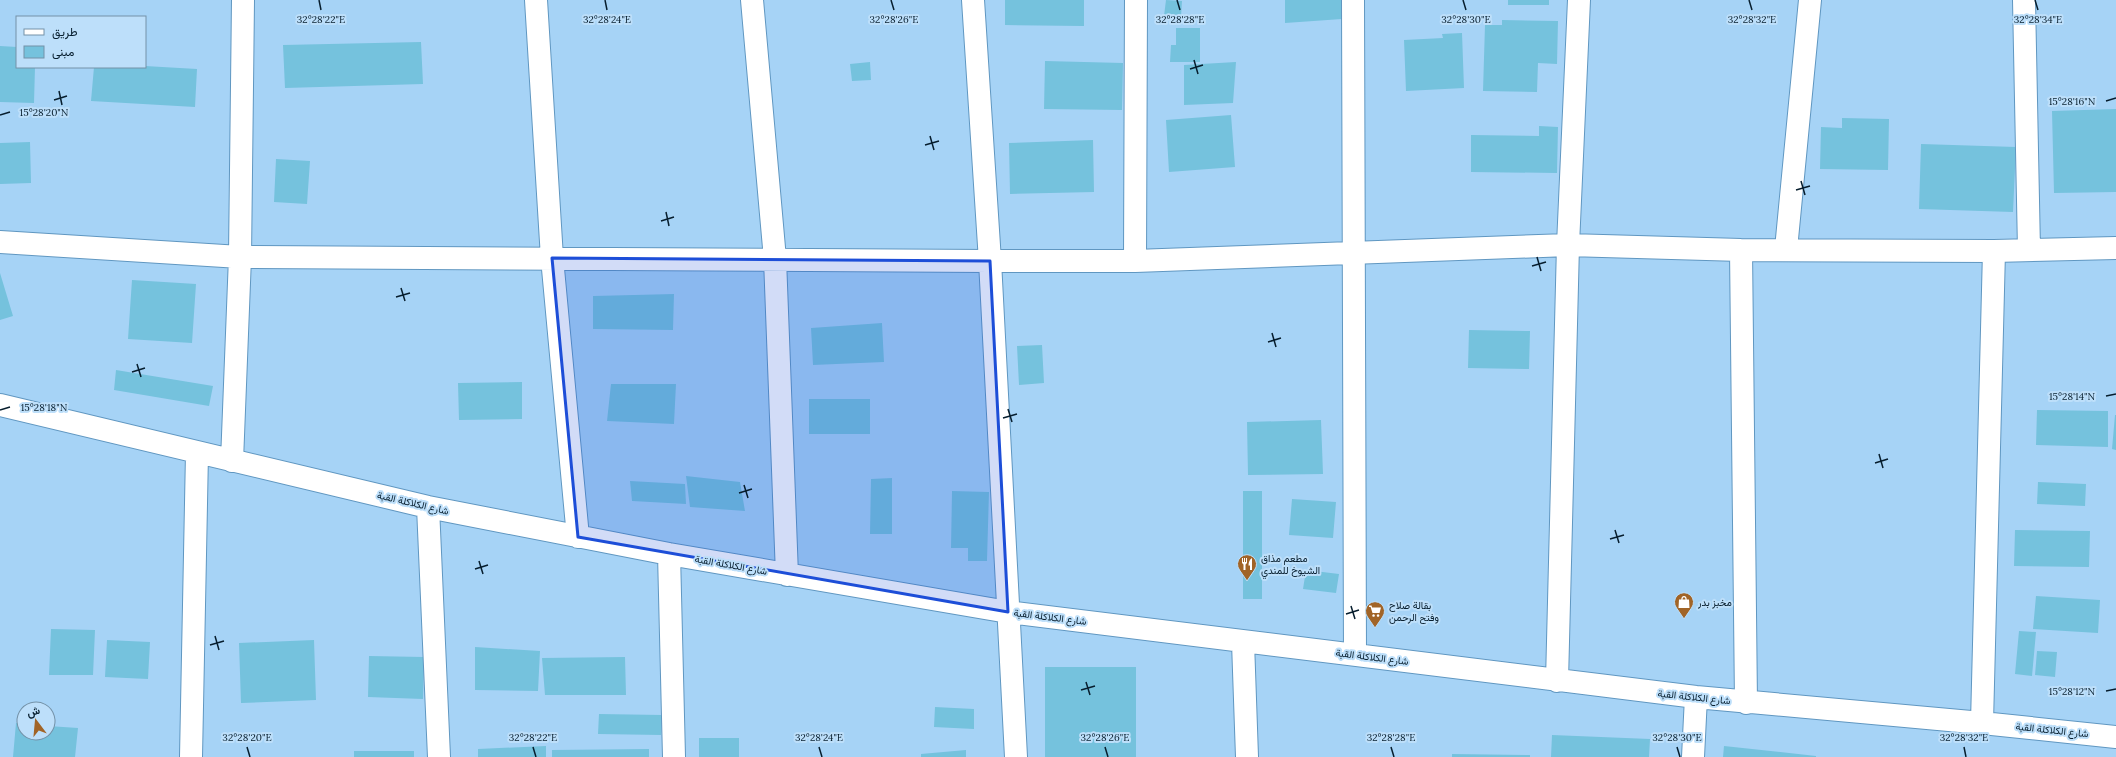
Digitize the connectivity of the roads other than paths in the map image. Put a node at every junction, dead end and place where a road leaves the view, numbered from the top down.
1 (244, 0) edge
2 (536, 0) edge
3 (752, 0) edge
4 (972, 0) edge
5 (1136, 0) edge
6 (1353, 0) edge
7 (1579, 0) edge
8 (1810, 0) edge
9 (2024, 0) edge
10 (0, 242) edge
11 (1568, 245) junction
12 (2116, 248) edge
13 (1741, 250) junction
14 (1786, 250) junction
15 (2029, 250) junction
16 (1994, 251) junction
17 (1353, 253) junction
18 (240, 257) junction
19 (552, 258) junction
20 (775, 259) junction
21 (990, 260) junction
22 (1135, 261) junction
23 (0, 405) edge
24 (197, 453) junction
25 (232, 462) junction
26 (428, 507) junction
27 (578, 538) junction
28 (669, 554) junction
29 (788, 575) junction
30 (1008, 612) junction
31 (1243, 642) junction
32 (1355, 654) junction
33 (1557, 681) junction
34 (1696, 697) junction
35 (1746, 703) junction
36 (1982, 723) junction
37 (2116, 737) edge
38 (191, 757) edge
39 (439, 757) edge
40 (674, 757) edge
41 (1016, 757) edge
42 (1247, 757) edge
43 (1693, 757) edge

1 - 18 street
2 - 19 street
3 - 20 street
4 - 21 street
5 - 22 street
6 - 17 street
7 - 11 street
8 - 14 street
9 - 15 street
10 - 18 street
11 - 13 street
11 - 17 street
11 - 33 street
12 - 15 street
13 - 14 street
13 - 35 street
14 - 16 street
15 - 16 street
16 - 36 street
17 - 22 street
17 - 32 street
18 - 19 street
18 - 25 street
19 - 20 street
19 - 27 street
20 - 21 street
20 - 29 street
21 - 22 street
21 - 30 street
23 - 24 street, شارع الكلاكلة القبة
24 - 25 street, شارع الكلاكلة القبة
24 - 38 street
25 - 26 street, شارع الكلاكلة القبة
26 - 27 street, شارع الكلاكلة القبة
26 - 39 street
27 - 28 street, شارع الكلاكلة القبة
28 - 29 street, شارع الكلاكلة القبة
28 - 40 street
29 - 30 street, شارع الكلاكلة القبة
30 - 31 street, شارع الكلاكلة القبة
30 - 41 street
31 - 32 street, شارع الكلاكلة القبة
31 - 42 street
32 - 33 street, شارع الكلاكلة القبة
33 - 34 street, شارع الكلاكلة القبة
34 - 35 street, شارع الكلاكلة القبة
34 - 43 street
35 - 36 street, شارع الكلاكلة القبة
36 - 37 street, شارع الكلاكلة القبة

